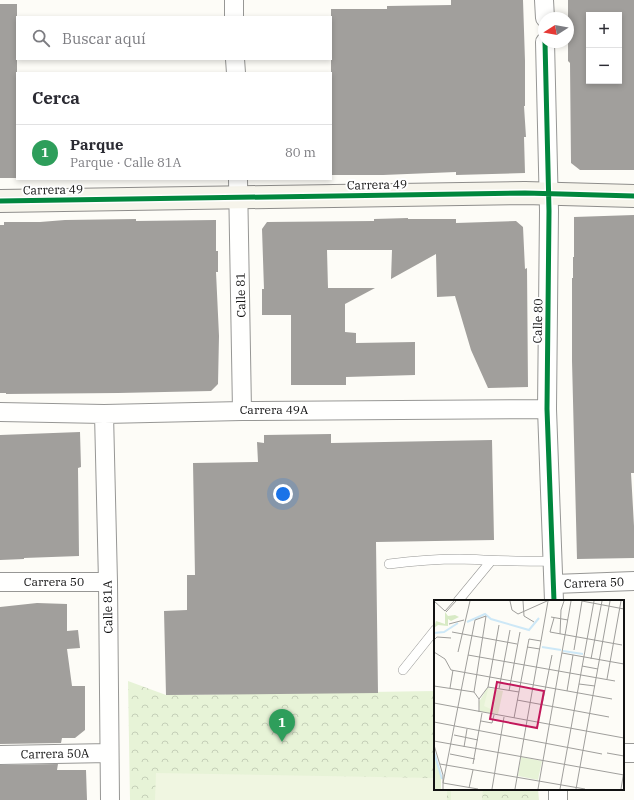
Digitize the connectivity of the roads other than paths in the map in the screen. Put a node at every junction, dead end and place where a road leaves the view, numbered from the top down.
1 (234, 0) edge
2 (544, 0) edge
3 (545, 12) edge
4 (234, 16) edge
5 (545, 48) edge
6 (236, 60) edge
7 (236, 72) edge
8 (239, 188) edge
9 (548, 194) junction
10 (634, 196) edge
11 (0, 201) edge
12 (547, 409) junction
13 (242, 411) junction
14 (0, 412) edge
15 (104, 414) junction
16 (491, 561) junction
17 (552, 561) junction
18 (389, 564) dead end
19 (634, 581) edge
20 (0, 582) edge
21 (108, 582) junction
22 (554, 593) edge
23 (459, 600) edge
24 (434, 631) edge
25 (403, 670) dead end
26 (109, 754) junction
27 (0, 755) edge
28 (110, 800) edge

1 - 4 street
2 - 3 street
5 - 9 street, Calle 80
6 - 7 street
8 - 9 street, Carrera 49
8 - 11 street, Carrera 49
8 - 13 street, Calle 81
9 - 10 street, Carrera 49
9 - 12 street, Calle 80
12 - 13 street, Carrera 49A
12 - 17 street, Calle 80
13 - 15 street, Carrera 49A
14 - 15 street, Carrera 49A
15 - 21 street, Calle 81A
16 - 17 lane
16 - 18 lane
16 - 23 lane
17 - 22 street, Calle 80
19 - 22 street, Carrera 50
20 - 21 street, Carrera 50
21 - 26 street, Calle 81A
24 - 25 lane
26 - 27 street, Carrera 50A
26 - 28 street, Calle 81A

